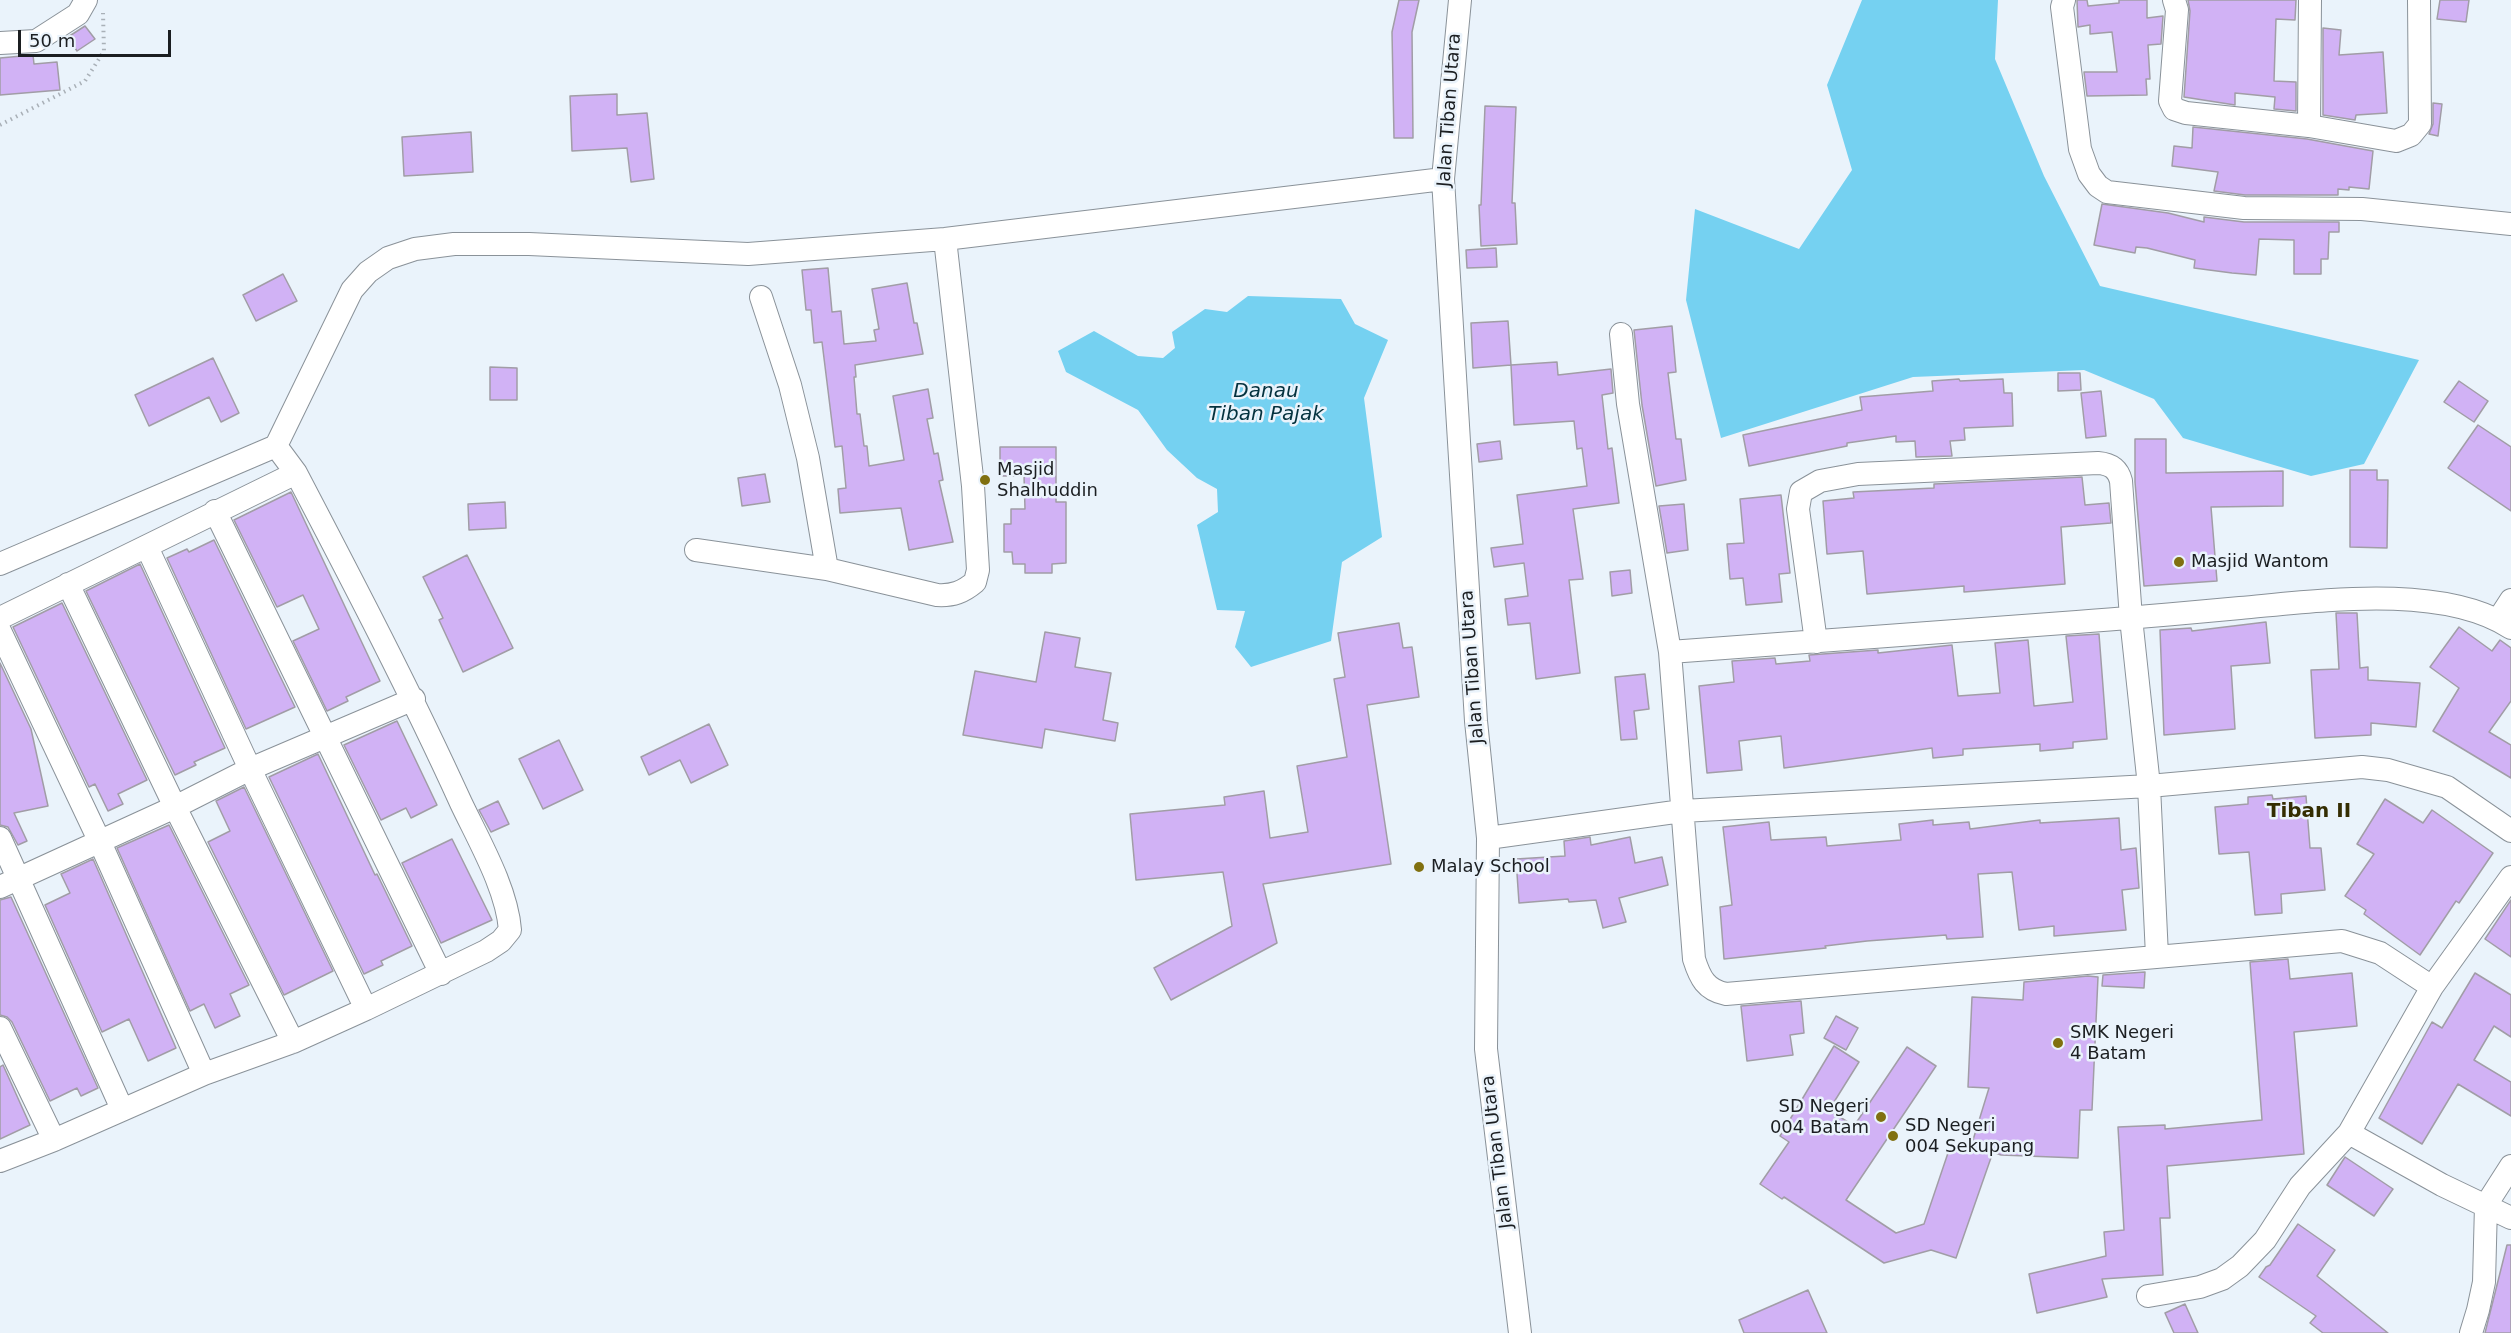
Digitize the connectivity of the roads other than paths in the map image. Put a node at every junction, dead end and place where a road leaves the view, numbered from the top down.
1 (1460, 0) edge
2 (2064, 0) edge
3 (2174, 0) edge
4 (2310, 0) edge
5 (2419, 0) edge
6 (95, 5) edge
7 (0, 43) edge
8 (2308, 126) junction
9 (1443, 178) junction
10 (2511, 224) edge
11 (945, 239) junction
12 (761, 297) dead end
13 (1621, 334) dead end
14 (276, 446) junction
15 (296, 473) junction
16 (215, 511) junction
17 (147, 547) junction
18 (696, 550) dead end
19 (0, 564) edge
20 (827, 569) junction
21 (68, 584) junction
22 (2511, 600) edge
23 (0, 618) edge
24 (2131, 618) junction
25 (2505, 624) edge
26 (0, 631) edge
27 (1816, 642) junction
28 (1670, 652) junction
29 (414, 699) junction
30 (325, 738) junction
31 (250, 769) junction
32 (2149, 786) junction
33 (175, 807) junction
34 (1683, 811) junction
35 (2511, 831) edge
36 (0, 838) edge
37 (1488, 838) junction
38 (99, 840) junction
39 (2511, 877) edge
40 (10, 883) edge
41 (2157, 956) junction
42 (441, 974) junction
43 (2432, 987) junction
44 (366, 1010) junction
45 (0, 1028) edge
46 (293, 1041) junction
47 (204, 1074) junction
48 (122, 1109) junction
49 (2349, 1133) junction
50 (54, 1140) junction
51 (0, 1161) edge
52 (2511, 1166) edge
53 (2486, 1206) junction
54 (2511, 1218) edge
55 (2148, 1296) dead end
56 (1520, 1333) edge
57 (2471, 1333) edge

1 - 9 street, Jalan Tiban Utara
2 - 10 street
3 - 8 street
4 - 8 street
5 - 8 street
6 - 7 street
9 - 11 street
9 - 37 street, Jalan Tiban Utara
11 - 14 street
11 - 20 street
12 - 20 street
13 - 28 street
14 - 15 street
14 - 19 street
15 - 16 street
15 - 29 street
16 - 17 street
16 - 30 street
17 - 21 street
17 - 31 street
18 - 20 street
21 - 23 street
21 - 33 street
22 - 25 street
24 - 25 street
24 - 27 street
24 - 27 street
24 - 32 street
26 - 38 street
27 - 28 street
28 - 34 street
29 - 30 street
29 - 42 street
30 - 31 street
30 - 42 street
31 - 33 street
31 - 44 street
32 - 34 street
32 - 35 street
32 - 41 street
33 - 38 street
33 - 46 street
34 - 37 street
34 - 41 street
36 - 40 street
37 - 56 street, Jalan Tiban Utara
38 - 40 street
38 - 47 street
39 - 43 street
40 - 48 street
41 - 43 street
42 - 44 street
43 - 49 street
44 - 46 street
45 - 50 street
46 - 47 street
47 - 48 street
48 - 50 street
49 - 53 street
49 - 55 street
50 - 51 street
52 - 53 street
53 - 54 street
53 - 57 street

